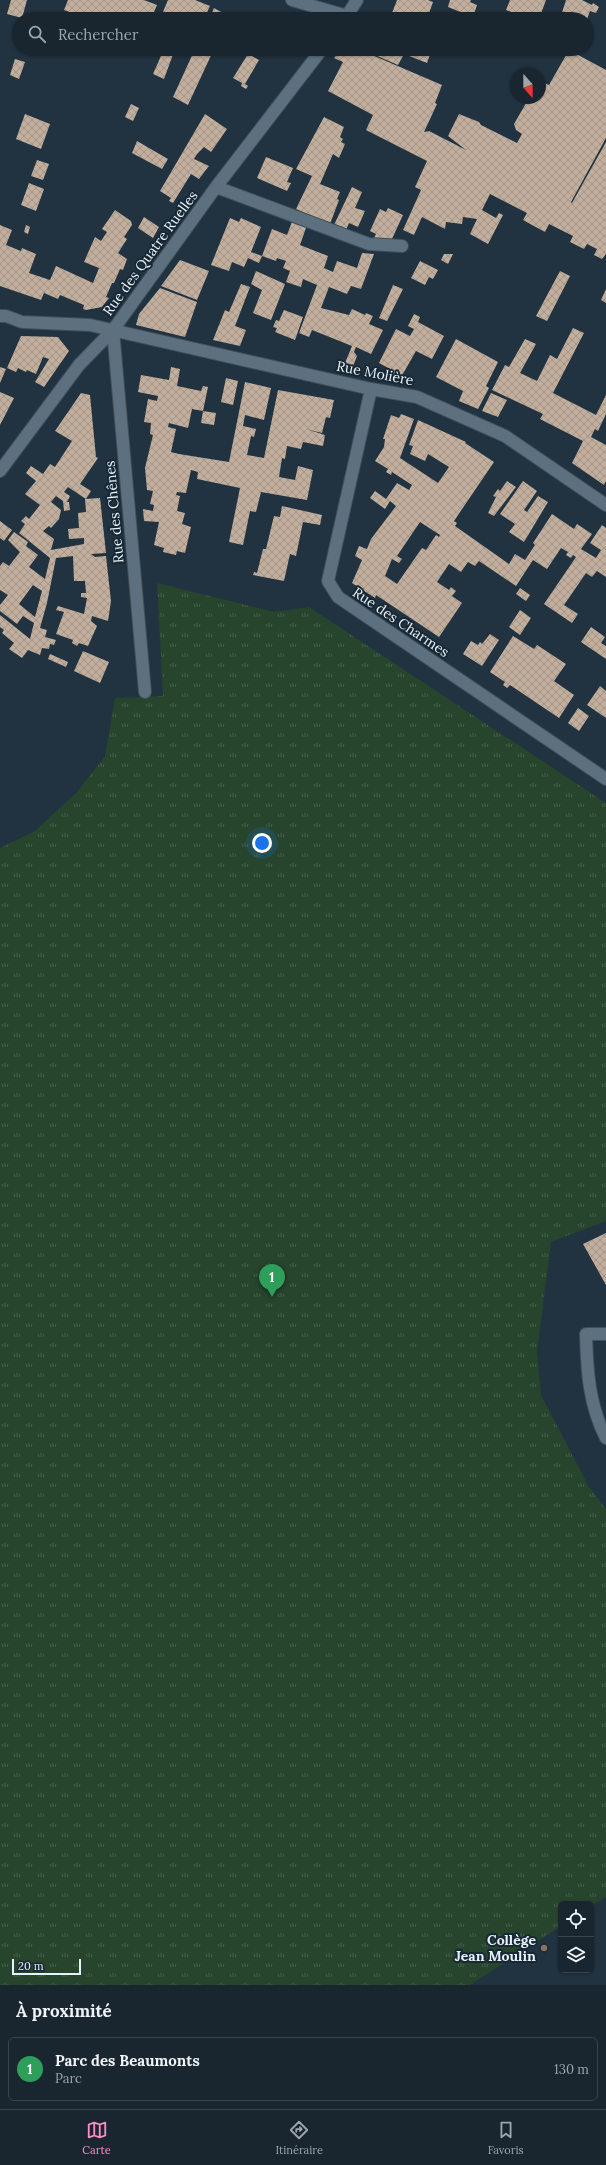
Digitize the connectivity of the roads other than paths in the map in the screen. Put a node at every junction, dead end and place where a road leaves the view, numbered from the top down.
1 (292, 0) edge
2 (357, 0) edge
3 (328, 12) edge
4 (350, 12) edge
5 (317, 56) edge
6 (216, 187) junction
7 (402, 246) dead end
8 (0, 316) edge
9 (113, 330) junction
10 (371, 389) junction
11 (0, 471) edge
12 (606, 505) edge
13 (145, 692) dead end
14 (606, 779) edge
15 (606, 1334) edge
16 (606, 1438) edge

1 - 3 street
2 - 4 street
5 - 6 street, Rue des Quatre Ruelles
6 - 7 street
6 - 9 street, Rue des Quatre Ruelles
8 - 9 street, Rue Molière
9 - 10 street, Rue Molière
9 - 11 street, Rue des Quatre Ruelles
9 - 13 street, Rue des Chênes
10 - 12 street, Rue Molière
10 - 14 street, Rue des Charmes
15 - 16 street

